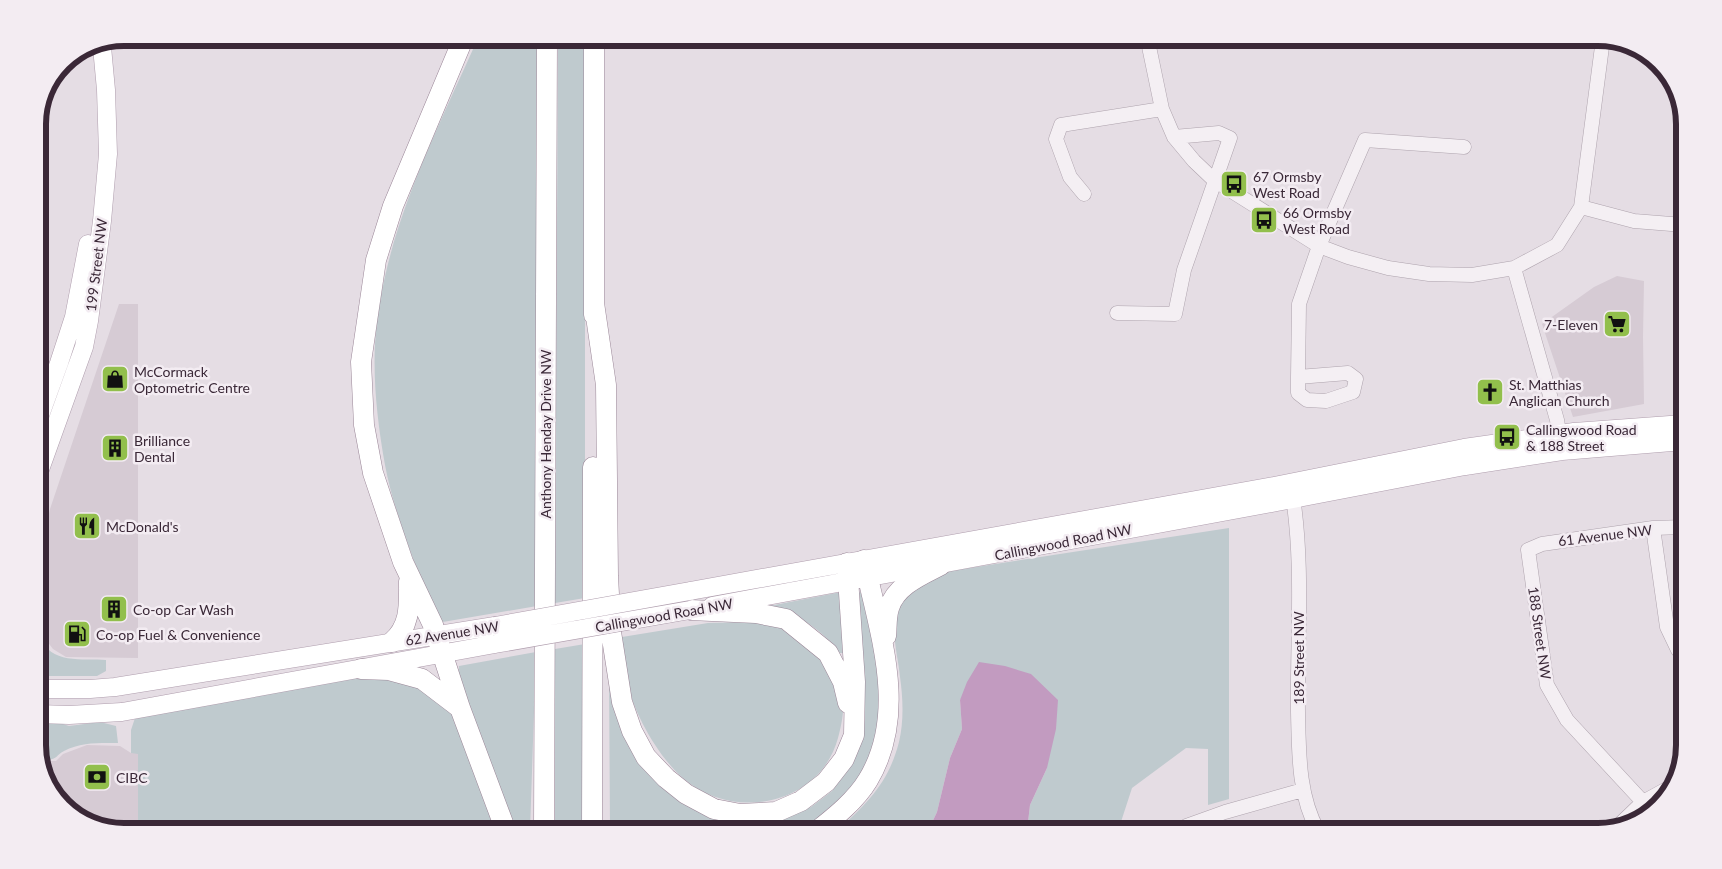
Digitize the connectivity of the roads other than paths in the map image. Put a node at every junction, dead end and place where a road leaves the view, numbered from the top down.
1 (460, 46) edge
2 (547, 46) edge
3 (594, 46) edge
4 (1149, 46) edge
5 (1602, 46) edge
6 (102, 50) edge
7 (102, 50) edge
8 (1162, 109) junction
9 (1174, 137) junction
10 (1464, 147) dead end
11 (1214, 180) junction
12 (1084, 194) dead end
13 (1581, 207) junction
14 (1676, 224) edge
15 (1319, 246) junction
16 (1514, 268) junction
17 (594, 303) junction
18 (1117, 313) dead end
19 (1298, 378) dead end
20 (46, 399) edge
21 (1676, 425) edge
22 (1676, 442) edge
23 (1561, 443) junction
24 (46, 453) edge
25 (1292, 491) junction
26 (1676, 527) edge
27 (1654, 528) junction
28 (1528, 550) joint
29 (941, 565) junction
30 (857, 571) junction
31 (409, 577) junction
32 (690, 601) junction
33 (392, 642) junction
34 (439, 645) junction
35 (1676, 646) edge
36 (884, 648) junction
37 (361, 669) junction
38 (46, 690) edge
39 (460, 708) junction
40 (46, 714) edge
41 (854, 735) junction
42 (1303, 790) junction
43 (1658, 794) edge
44 (1643, 802) junction
45 (1627, 817) edge
46 (503, 823) edge
47 (544, 823) edge
48 (592, 823) edge
49 (828, 823) edge
50 (1199, 823) edge
51 (1315, 823) edge

1 - 31 highway
2 - 47 highway, Anthony Henday Drive NW
3 - 17 highway
4 - 8 street
5 - 13 street
6 - 20 main road, 199 Street NW
7 - 24 main road, 199 Street NW
8 - 9 street
8 - 12 street
9 - 11 street
9 - 11 street
10 - 15 street
11 - 15 street
11 - 18 street
13 - 14 street
13 - 16 street
15 - 16 street
15 - 19 street
16 - 23 street
17 - 41 highway
17 - 48 highway
21 - 23 main road, Callingwood Road NW
22 - 23 main road, Callingwood Road NW
23 - 25 main road, Callingwood Road NW
25 - 29 main road, Callingwood Road NW
25 - 30 main road, Callingwood Road NW
25 - 42 street, 189 Street NW
26 - 27 street, 61 Avenue NW
27 - 28 street, 61 Avenue NW
27 - 35 street
28 - 44 street, 188 Street NW
29 - 30 main road, Callingwood Road NW
29 - 36 highway
30 - 32 main road, Callingwood Road NW
30 - 36 highway
30 - 41 highway
31 - 33 highway
31 - 34 highway
32 - 34 main road, Callingwood Road NW, bridge
32 - 34 main road, 62 Avenue NW, bridge
32 - 41 highway
33 - 34 main road, 62 Avenue NW
33 - 38 main road, 62 Avenue NW
34 - 37 main road, 62 Avenue NW
34 - 39 highway
36 - 49 highway
37 - 39 highway
37 - 40 main road, 62 Avenue NW
39 - 46 highway
42 - 50 street
42 - 51 street, 189 Street NW
43 - 44 street
44 - 45 street

